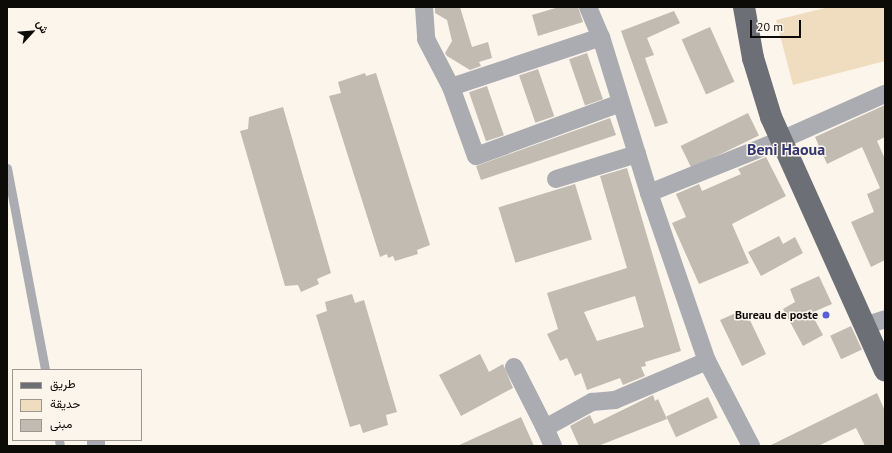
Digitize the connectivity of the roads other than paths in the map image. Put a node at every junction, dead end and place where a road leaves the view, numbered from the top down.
1 (424, 7) edge
2 (588, 7) edge
3 (748, 8) edge
4 (601, 36) junction
5 (451, 87) junction
6 (885, 94) edge
7 (621, 103) junction
8 (781, 140) junction
9 (637, 154) junction
10 (7, 168) edge
11 (556, 179) dead end
12 (649, 193) junction
13 (885, 320) edge
14 (864, 326) junction
15 (707, 361) junction
16 (514, 367) dead end
17 (45, 369) edge
18 (885, 371) edge
19 (545, 428) junction
20 (553, 446) edge
21 (751, 446) edge

1 - 5 street
2 - 4 street
3 - 8 main road
4 - 5 street
4 - 7 street
5 - 7 street
6 - 8 street
7 - 9 street
8 - 12 street
8 - 14 main road
9 - 11 street
9 - 12 street
10 - 17 lane
12 - 15 street
13 - 14 street
14 - 18 main road
15 - 19 street
15 - 21 street
16 - 19 street
19 - 20 street

